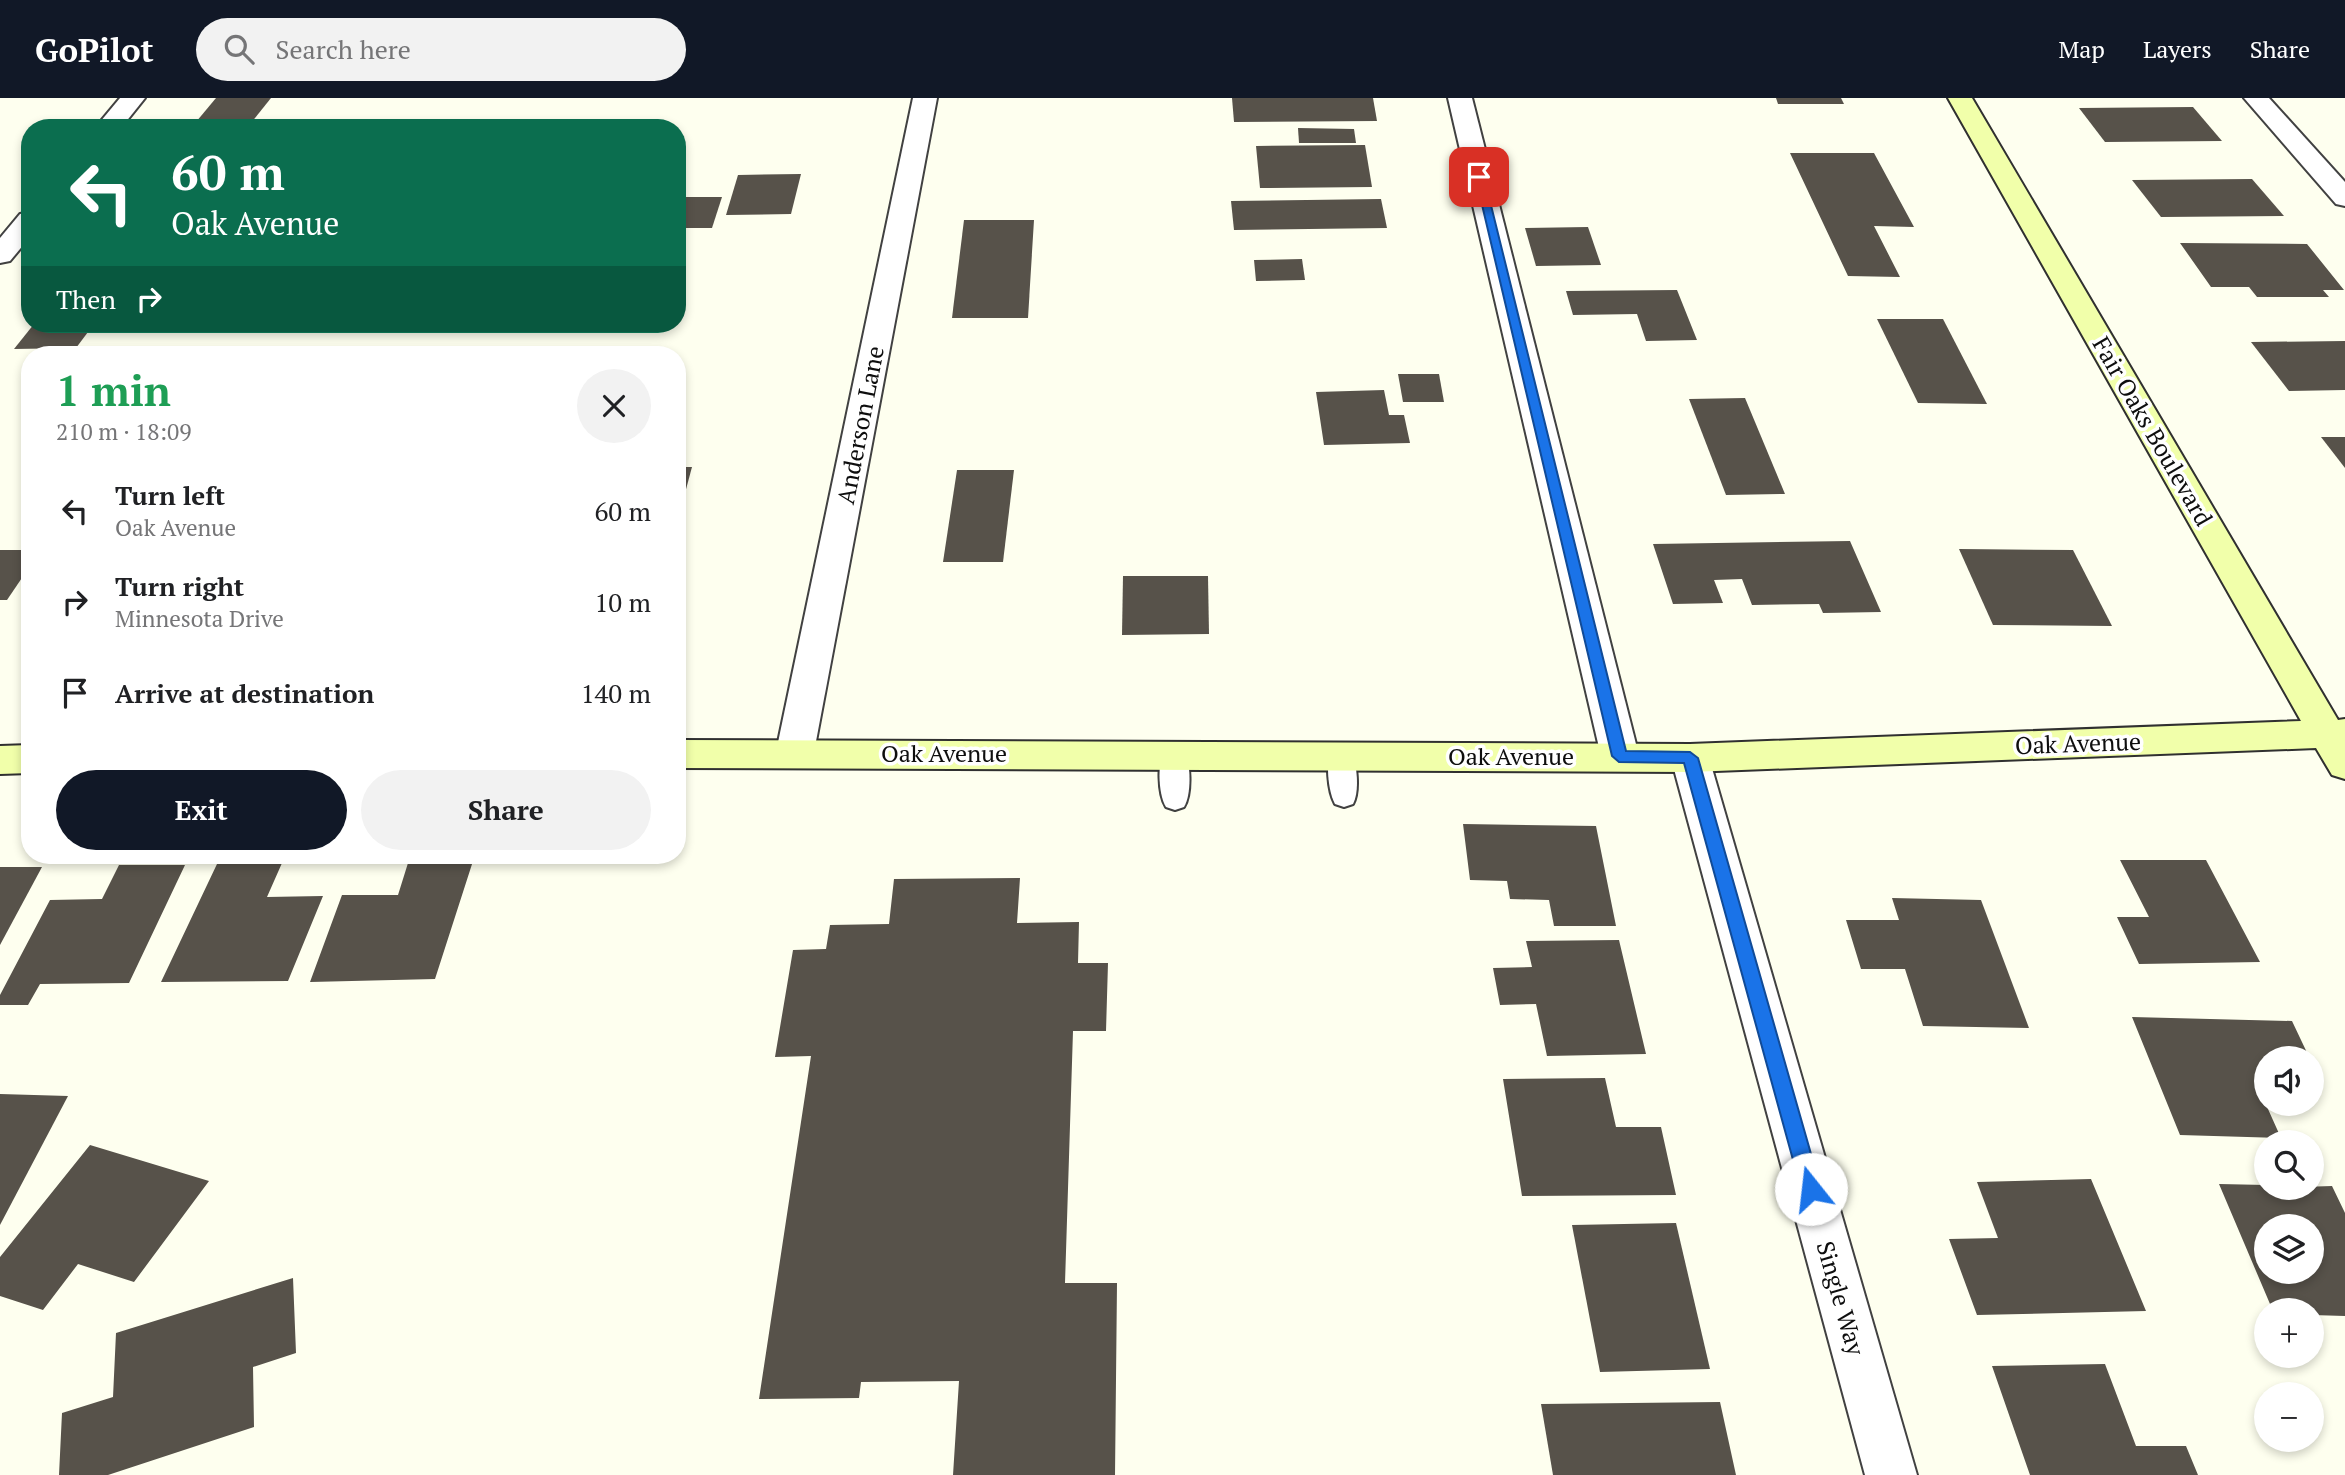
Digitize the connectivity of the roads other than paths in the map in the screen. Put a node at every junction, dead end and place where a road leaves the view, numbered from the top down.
1 (132, 98) edge
2 (925, 98) edge
3 (1460, 98) edge
4 (1959, 98) edge
5 (2256, 98) edge
6 (114, 119) edge
7 (2345, 198) edge
8 (21, 230) edge
9 (0, 255) edge
10 (2336, 733) edge
11 (795, 752) junction
12 (686, 754) edge
13 (1174, 754) junction
14 (1341, 755) junction
15 (1619, 756) junction
16 (1690, 758) junction
17 (0, 760) edge
18 (21, 760) edge
19 (2345, 765) edge
20 (1344, 797) dead end
21 (1175, 800) dead end
22 (1891, 1475) edge

1 - 6 street
2 - 11 street, Anderson Lane
3 - 15 street
4 - 10 main road, Fair Oaks Boulevard
5 - 7 street
8 - 9 street
10 - 16 main road, Oak Avenue
10 - 19 main road, Fair Oaks Boulevard
11 - 12 main road, Oak Avenue
11 - 13 main road, Oak Avenue
13 - 14 main road, Oak Avenue
13 - 21 lane
14 - 15 main road, Oak Avenue
14 - 20 lane
15 - 16 main road, Oak Avenue
16 - 22 street, Single Way
17 - 18 main road

